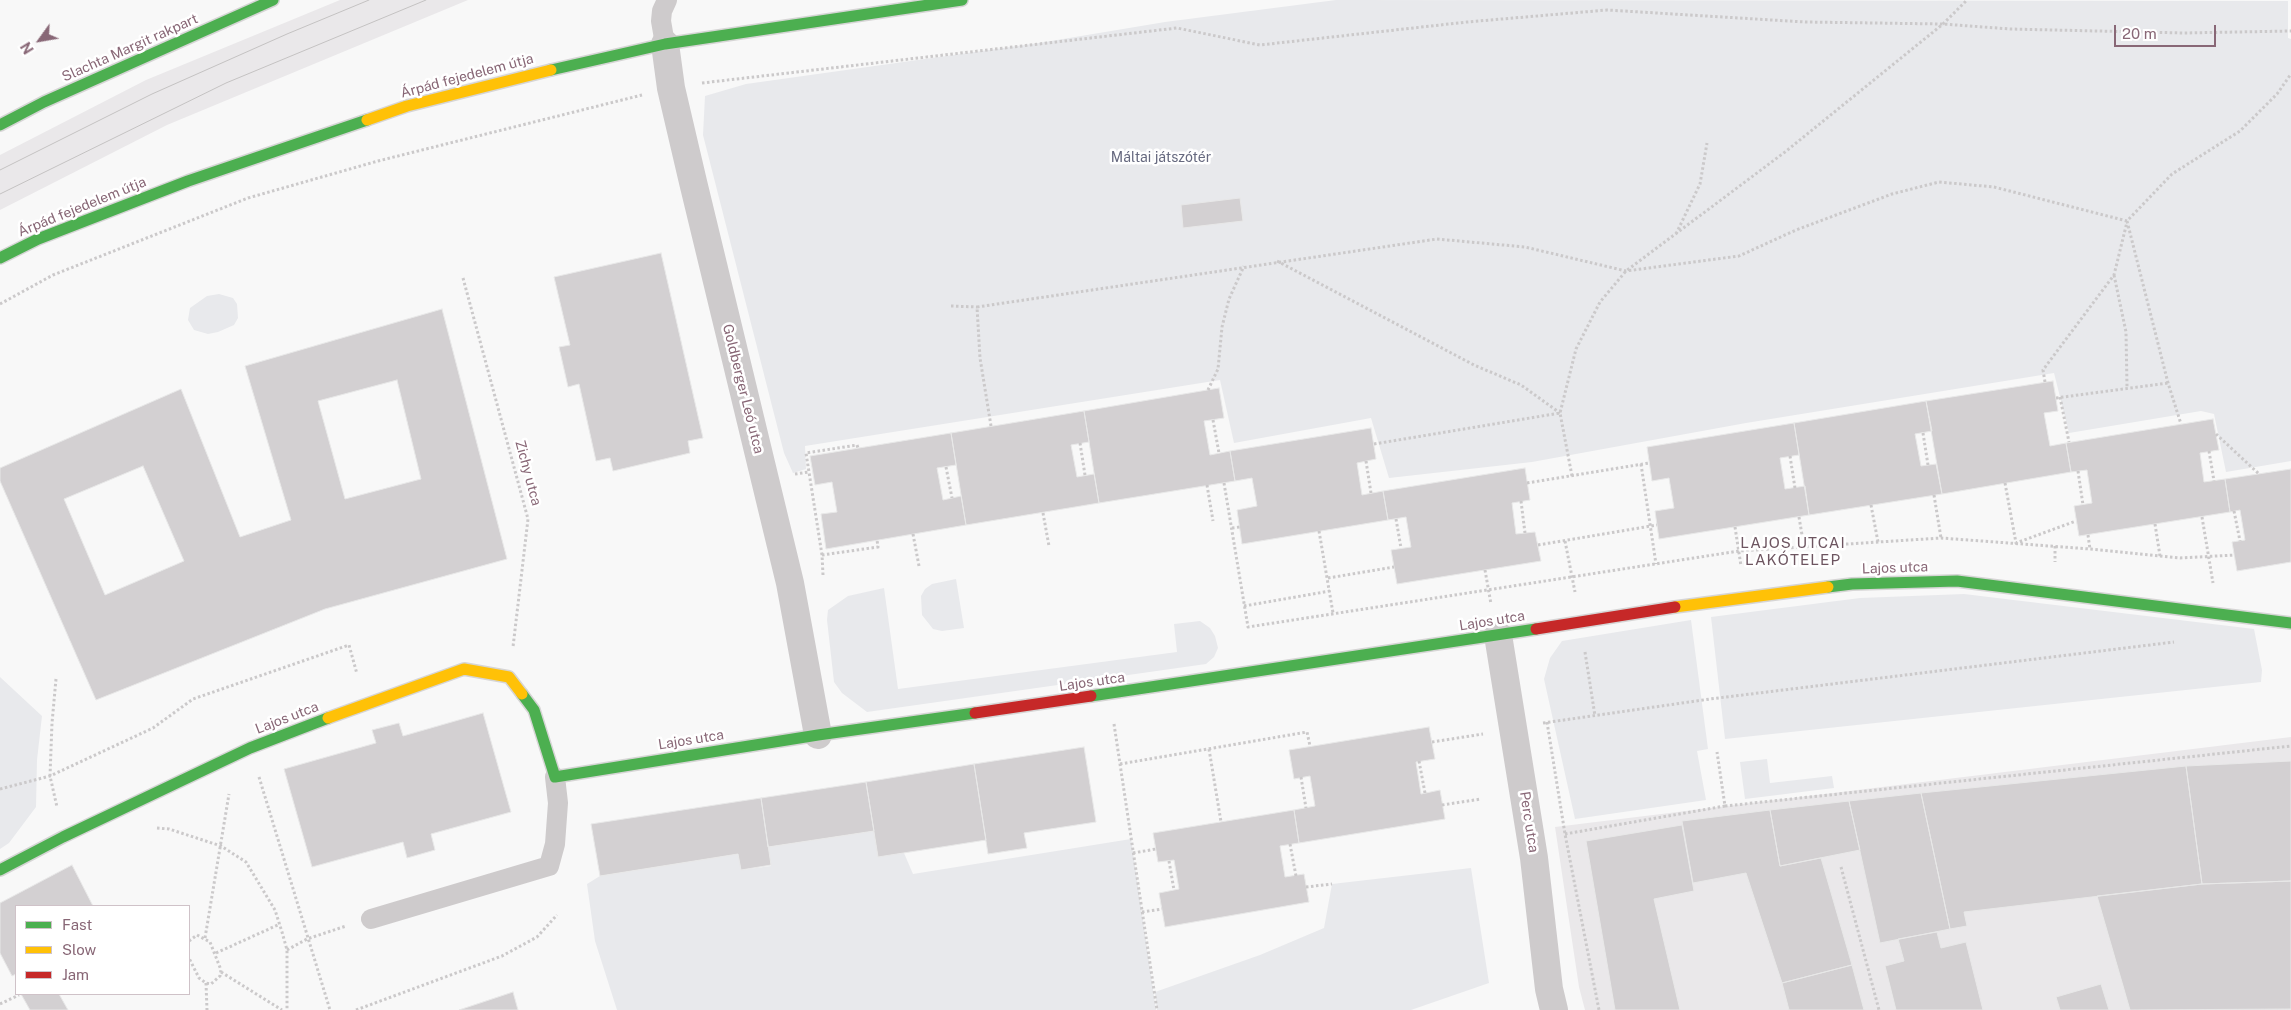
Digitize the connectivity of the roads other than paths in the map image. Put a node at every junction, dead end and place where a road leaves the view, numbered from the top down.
1 (272, 0) edge
2 (667, 0) edge
3 (962, 0) edge
4 (665, 44) junction
5 (0, 125) edge
6 (0, 258) edge
7 (2291, 623) edge
8 (1498, 635) junction
9 (818, 735) junction
10 (556, 777) junction
11 (0, 870) edge
12 (371, 919) road end
13 (1554, 1010) edge

1 - 5 street, Slachta Margit rakpart
2 - 4 lane
3 - 4 street, Árpád fejedelem útja
4 - 6 street, Árpád fejedelem útja
4 - 9 street, Goldberger Leó utca
7 - 8 street, Lajos utca
8 - 9 street, Lajos utca
8 - 13 street, Perc utca
9 - 10 street, Lajos utca
10 - 11 street, Lajos utca
10 - 12 lane

